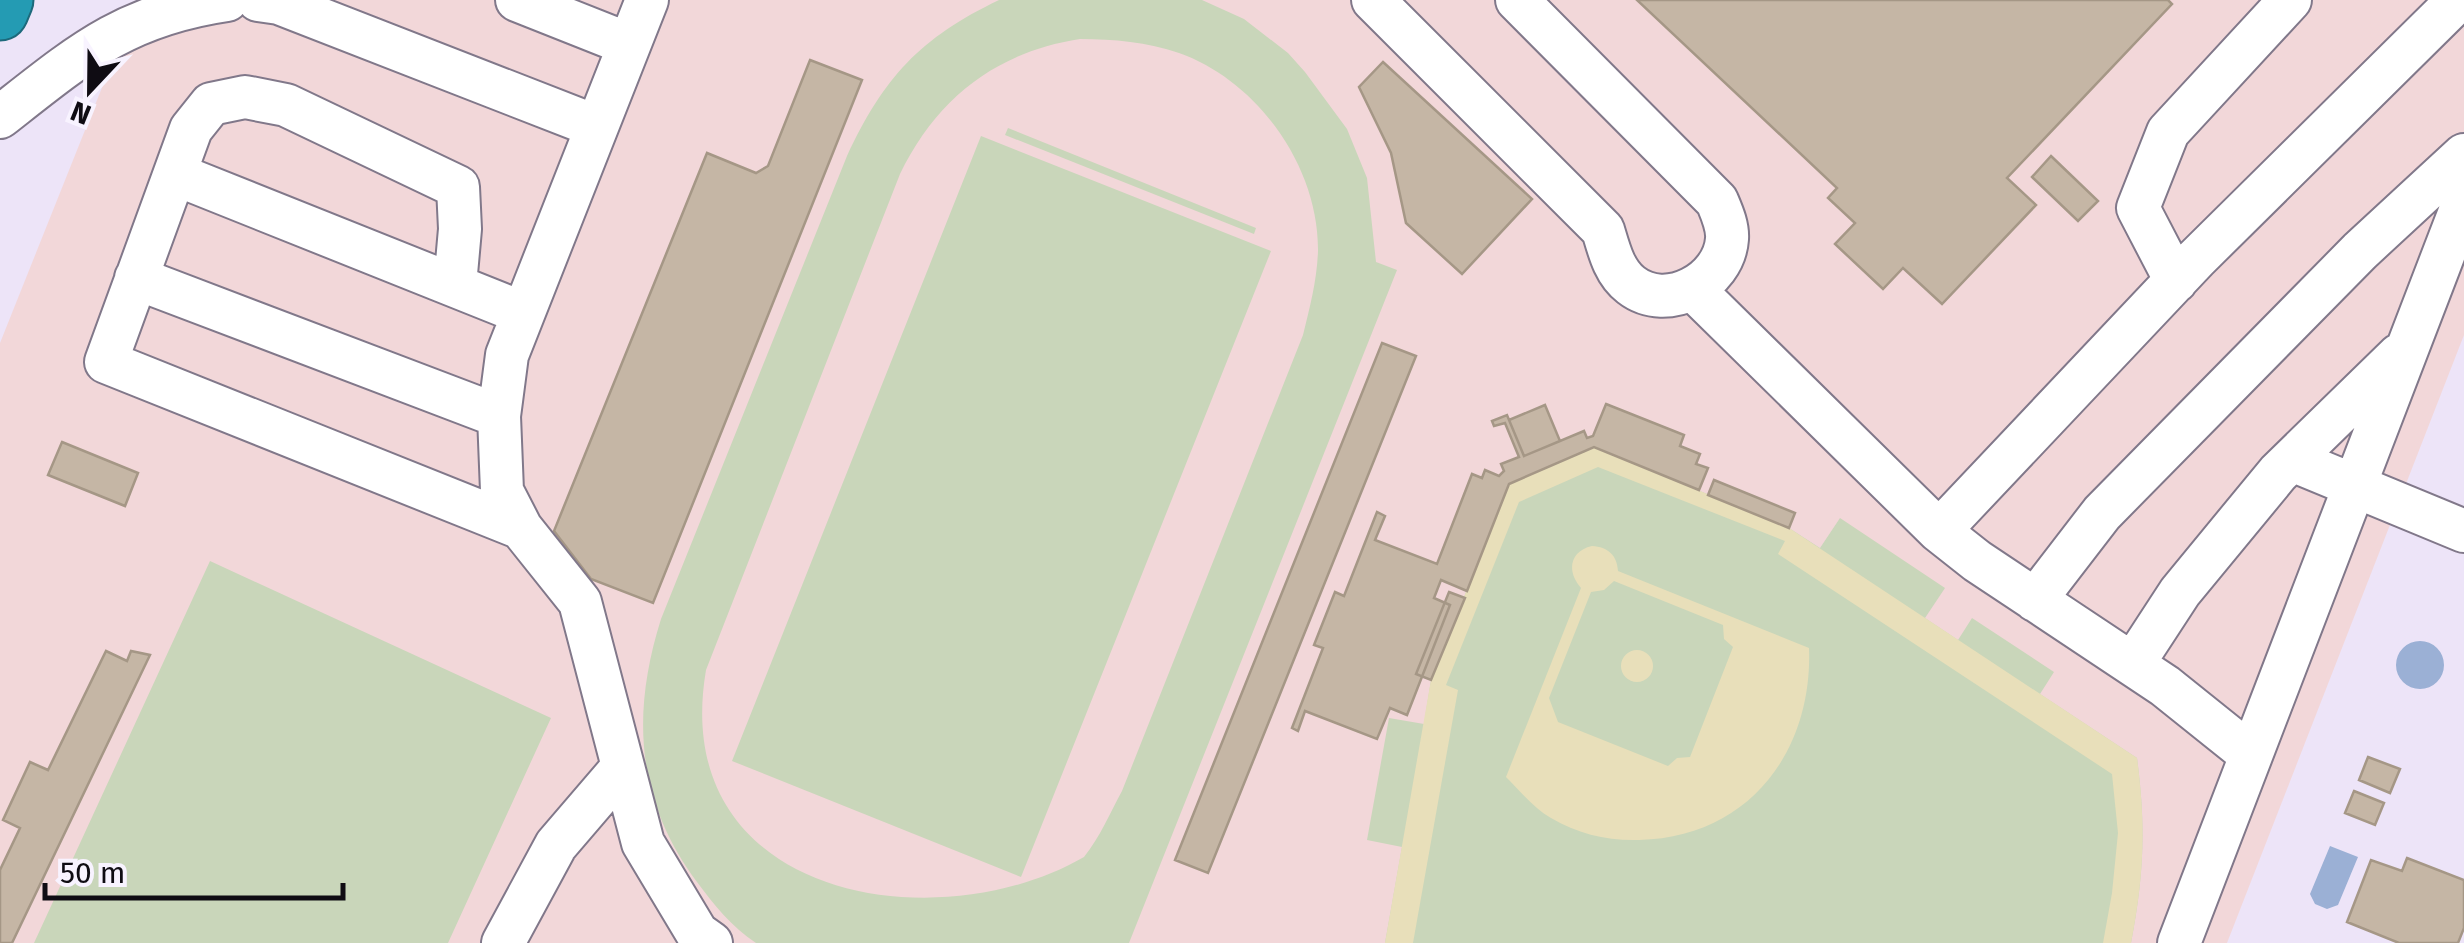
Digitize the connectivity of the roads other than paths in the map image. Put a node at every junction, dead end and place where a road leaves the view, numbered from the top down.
1 (5, 0) edge
2 (227, 0) edge
3 (258, 0) edge
4 (517, 0) edge
5 (646, 0) edge
6 (1373, 0) edge
7 (1517, 0) edge
8 (2290, 0) edge
9 (2458, 0) edge
10 (0, 12) edge
11 (628, 44) junction
12 (0, 118) edge
13 (595, 126) junction
14 (2464, 155) edge
15 (175, 174) junction
16 (2464, 201) edge
17 (136, 278) junction
18 (2176, 280) junction
19 (454, 285) junction
20 (1693, 289) junction
21 (523, 312) junction
22 (2408, 346) junction
23 (498, 416) junction
24 (2292, 460) junction
25 (2355, 485) junction
26 (521, 528) junction
27 (2464, 531) edge
28 (1940, 532) junction
29 (2035, 600) junction
30 (2132, 664) junction
31 (2251, 755) junction
32 (622, 768) junction
33 (503, 943) edge
34 (711, 943) edge
35 (2179, 943) edge

1 - 10 highway
2 - 12 street
3 - 13 street
4 - 11 street
5 - 11 street
6 - 20 street
7 - 20 street
8 - 18 street
9 - 18 street
11 - 13 street
13 - 21 street
14 - 29 street
15 - 17 street
15 - 19 street
15 - 19 street
16 - 22 street
17 - 23 street
17 - 26 street
18 - 28 street
19 - 21 street
20 - 28 street
21 - 23 street
22 - 24 street
22 - 25 street
23 - 26 street
24 - 25 street
24 - 30 street
25 - 27 street
25 - 31 street
26 - 32 street
28 - 29 street
29 - 30 street
30 - 31 street
31 - 35 street
32 - 33 street
32 - 34 street

